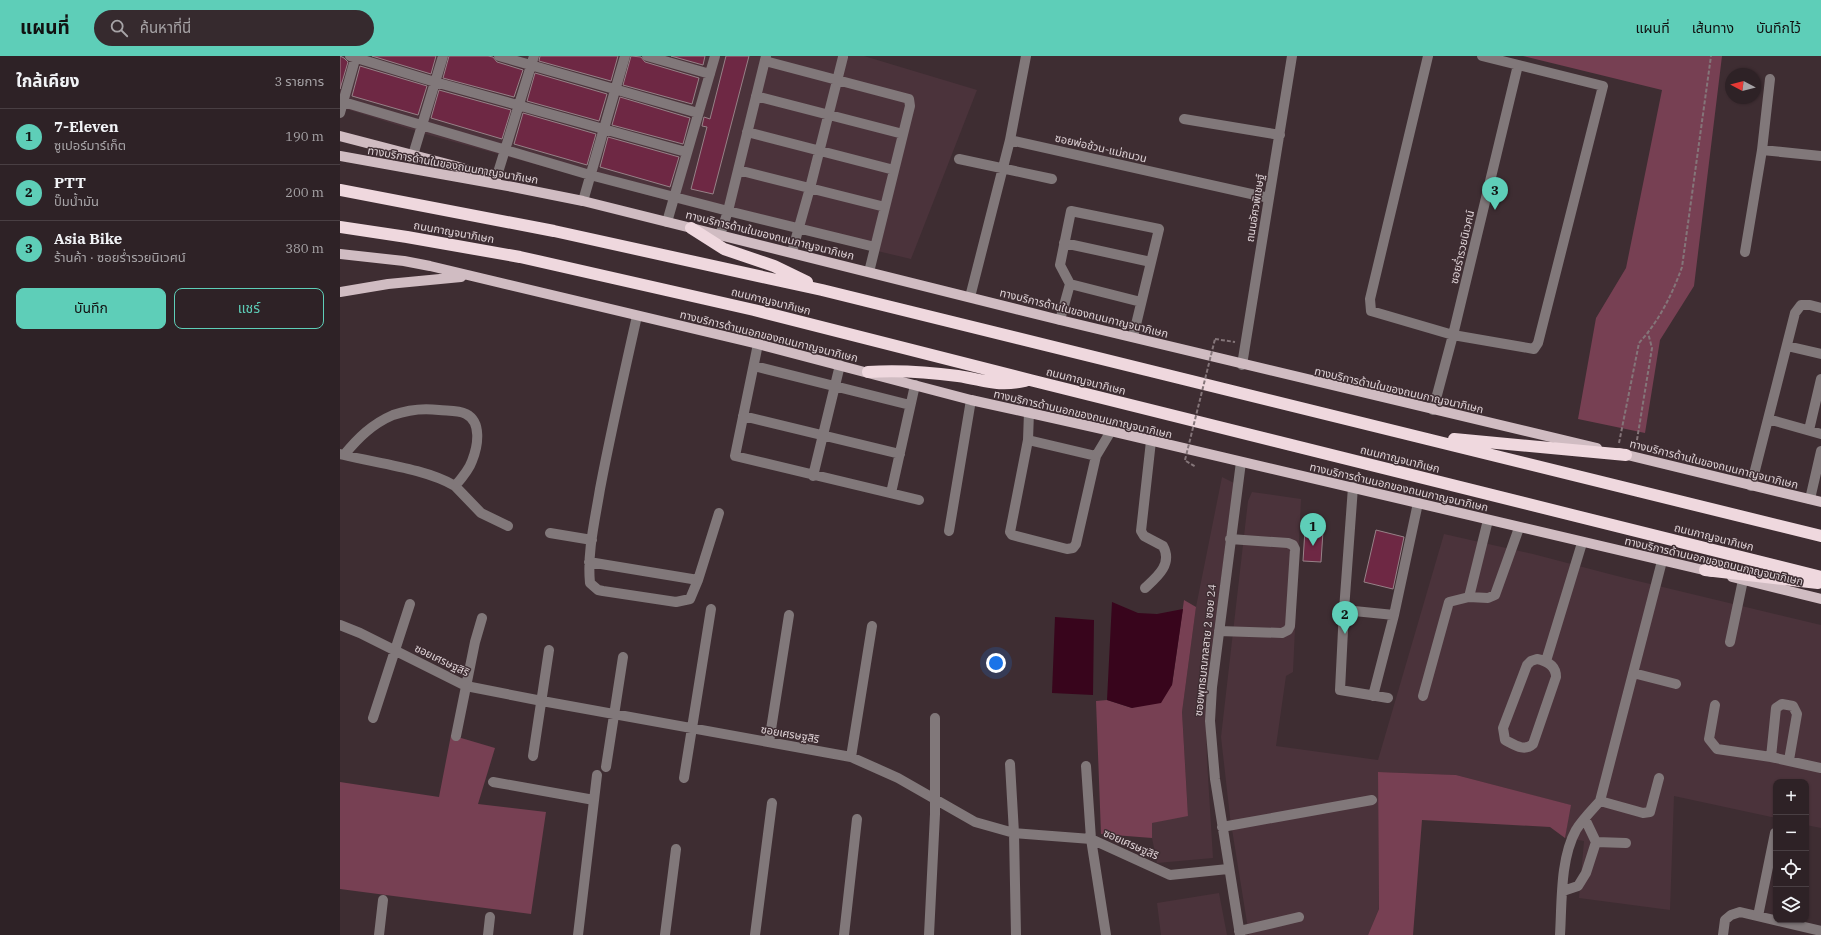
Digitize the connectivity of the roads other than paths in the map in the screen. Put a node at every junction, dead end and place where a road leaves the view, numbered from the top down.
1 (354, 56) edge
2 (443, 56) edge
3 (499, 56) edge
4 (625, 56) edge
5 (647, 56) edge
6 (715, 56) edge
7 (1026, 56) edge
8 (1292, 56) edge
9 (1428, 56) edge
10 (1482, 56) edge
11 (842, 57) edge
12 (765, 58) edge
13 (533, 60) edge
14 (1518, 65) junction
15 (710, 74) junction
16 (1770, 79) dead end
17 (837, 80) junction
18 (435, 82) junction
19 (616, 90) junction
20 (756, 96) junction
21 (342, 101) edge
22 (518, 104) junction
23 (698, 113) junction
24 (340, 114) edge
25 (828, 114) junction
26 (1184, 118) dead end
27 (422, 126) junction
28 (604, 129) junction
29 (747, 132) junction
30 (903, 134) junction
31 (1280, 135) junction
32 (340, 136) edge
33 (1010, 140) junction
34 (504, 150) junction
35 (820, 150) junction
36 (1762, 150) junction
37 (686, 152) junction
38 (413, 155) junction
39 (340, 156) edge
40 (1821, 156) edge
41 (959, 159) dead end
42 (1003, 168) junction
43 (738, 170) junction
44 (894, 170) junction
45 (590, 175) junction
46 (496, 179) junction
47 (1052, 179) dead end
48 (513, 187) junction
49 (810, 188) junction
50 (340, 190) edge
51 (674, 197) junction
52 (1269, 198) junction
53 (583, 201) junction
54 (884, 206) junction
55 (728, 211) junction
56 (667, 222) junction
57 (340, 227) edge
58 (691, 228) junction
59 (799, 228) junction
60 (720, 235) junction
61 (1064, 244) junction
62 (875, 247) junction
63 (792, 252) junction
64 (1745, 252) dead end
65 (340, 254) edge
66 (1151, 262) junction
67 (869, 272) junction
68 (469, 276) junction
69 (1070, 284) junction
70 (822, 290) junction
71 (340, 292) edge
72 (970, 297) junction
73 (1141, 302) junction
74 (1821, 308) edge
75 (636, 316) junction
76 (1060, 320) junction
77 (1454, 335) junction
78 (1133, 337) junction
79 (758, 344) junction
80 (1787, 346) junction
81 (1821, 354) edge
82 (840, 365) junction
83 (1242, 365) junction
84 (754, 366) junction
85 (868, 372) junction
86 (1821, 379) edge
87 (1030, 380) junction
88 (915, 385) junction
89 (834, 386) junction
90 (970, 400) junction
91 (910, 405) junction
92 (1433, 410) junction
93 (1029, 412) junction
94 (743, 416) junction
95 (1768, 419) junction
96 (1809, 430) junction
97 (1111, 431) junction
98 (824, 434) junction
99 (1821, 434) edge
100 (1413, 435) junction
101 (1028, 440) junction
102 (1151, 441) junction
103 (1821, 451) edge
104 (342, 454) edge
105 (900, 454) junction
106 (1626, 455) junction
107 (1096, 456) junction
108 (1240, 462) junction
109 (813, 476) junction
110 (455, 486) junction
111 (1751, 486) junction
112 (1353, 487) junction
113 (891, 493) junction
114 (1810, 499) junction
115 (919, 500) dead end
116 (1821, 502) edge
117 (1418, 503) junction
118 (719, 513) dead end
119 (1488, 520) junction
120 (508, 526) dead end
121 (1519, 528) junction
122 (949, 531) dead end
123 (550, 533) dead end
124 (1821, 536) edge
125 (1230, 539) junction
126 (592, 540) junction
127 (1582, 543) junction
128 (1662, 561) junction
129 (589, 562) junction
130 (1705, 570) junction
131 (1821, 577) edge
132 (698, 580) junction
133 (1743, 580) junction
134 (1821, 584) edge
135 (1145, 588) dead end
136 (1469, 598) junction
137 (1821, 599) edge
138 (410, 604) dead end
139 (711, 610) dead end
140 (1344, 610) junction
141 (790, 615) dead end
142 (1394, 615) junction
143 (482, 618) dead end
144 (340, 625) edge
145 (872, 626) dead end
146 (1219, 631) junction
147 (1730, 642) dead end
148 (395, 650) junction
149 (550, 650) dead end
150 (623, 657) dead end
151 (1546, 661) junction
152 (1633, 673) junction
153 (1676, 684) dead end
154 (466, 686) junction
155 (1373, 696) junction
156 (1423, 696) dead end
157 (1388, 698) dead end
158 (542, 701) junction
159 (1715, 705) dead end
160 (614, 714) junction
161 (373, 718) dead end
162 (935, 718) dead end
163 (691, 728) junction
164 (456, 736) dead end
165 (769, 742) junction
166 (533, 756) dead end
167 (851, 757) junction
168 (1771, 757) junction
169 (1789, 760) junction
170 (1010, 764) dead end
171 (1086, 766) dead end
172 (606, 767) dead end
173 (1821, 768) edge
174 (597, 775) dead end
175 (684, 778) dead end
176 (1659, 778) dead end
177 (493, 782) dead end
178 (594, 800) junction
179 (934, 800) junction
180 (1372, 800) dead end
181 (1600, 801) junction
182 (772, 803) dead end
183 (857, 819) dead end
184 (1585, 819) junction
185 (1222, 827) junction
186 (1014, 833) junction
187 (1091, 839) junction
188 (1596, 842) junction
189 (1626, 843) dead end
190 (1773, 843) edge
191 (676, 849) dead end
192 (1228, 869) junction
193 (1563, 891) junction
194 (383, 900) dead end
195 (1758, 916) junction
196 (490, 917) dead end
197 (1299, 917) dead end
198 (1239, 933) edge
199 (1821, 933) edge
200 (379, 935) edge
201 (488, 935) edge
202 (578, 935) edge
203 (665, 935) edge
204 (755, 935) edge
205 (844, 935) edge
206 (929, 935) edge
207 (1016, 935) edge
208 (1106, 935) edge
209 (1560, 935) edge
210 (1723, 935) edge

1 - 18 street
1 - 21 street
2 - 18 street
3 - 13 street
4 - 19 street
5 - 15 street
6 - 15 street
7 - 33 street
8 - 31 street, ถนนอัศวพิเชษฐ์
9 - 77 street
10 - 14 street
11 - 17 street
12 - 17 street
12 - 20 street
13 - 19 street
13 - 22 street
14 - 77 street, ซอยร่ำรวยนิเวศน์
14 - 77 street
15 - 23 street
16 - 36 street
17 - 25 street
17 - 30 street
18 - 22 street
18 - 27 street
19 - 23 street
19 - 28 street
20 - 25 street
20 - 29 street
21 - 24 street
21 - 27 street
22 - 28 street
22 - 34 street
23 - 37 street
25 - 30 street
25 - 35 street
26 - 31 street
27 - 34 street
27 - 38 street
28 - 37 street
28 - 45 street
29 - 35 street
29 - 43 street
30 - 44 street
31 - 52 street, ถนนอัศวพิเชษฐ์
32 - 38 main road
33 - 42 street
33 - 52 street, ซอยพ่อช้วน-แม่ถนวน
34 - 45 street
34 - 46 street
35 - 44 street
35 - 49 street
36 - 40 street
36 - 64 street
37 - 51 street
38 - 46 main road
39 - 48 main road, ทางบริการด้านในของถนนกาญจนาภิเษก
41 - 42 street
42 - 47 street
42 - 72 street
43 - 49 street
43 - 55 street
44 - 54 street
45 - 51 street
45 - 53 street
46 - 48 main road
48 - 53 main road, ทางบริการด้านในของถนนกาญจนาภิเษก
49 - 54 street
49 - 59 street
50 - 70 highway, ถนนกาญจนาภิเษก
51 - 55 street
51 - 56 street
52 - 83 street, ถนนอัศวพิเชษฐ์
53 - 56 main road, ทางบริการด้านในของถนนกาญจนาภิเษก
54 - 62 street
55 - 59 street
55 - 60 street
56 - 58 main road, ทางบริการด้านในของถนนกาญจนาภิเษก
57 - 87 highway, ถนนกาญจนาภิเษก
58 - 60 main road, ทางบริการด้านในของถนนกาญจนาภิเษก
58 - 70 highway
59 - 62 street
59 - 63 street
60 - 63 main road, ทางบริการด้านในของถนนกาญจนาภิเษก
61 - 66 street
61 - 66 street
61 - 69 street
62 - 67 street
63 - 67 main road, ทางบริการด้านในของถนนกาญจนาภิเษก
65 - 68 main road, ทางบริการด้านนอกของถนนกาญจนาภิเษก
66 - 73 street
67 - 72 main road, ทางบริการด้านในของถนนกาญจนาภิเษก
68 - 71 main road
68 - 75 main road, ทางบริการด้านนอกของถนนกาญจนาภิเษก
69 - 73 street
69 - 76 street
70 - 100 highway, ถนนกาญจนาภิเษก
72 - 76 main road, ทางบริการด้านในของถนนกาญจนาภิเษก
73 - 78 street
74 - 80 street
75 - 79 main road, ทางบริการด้านนอกของถนนกาญจนาภิเษก
75 - 126 street
76 - 78 main road, ทางบริการด้านในของถนนกาญจนาภิเษก
77 - 92 street, ซอยร่ำรวยนิเวศน์
78 - 83 main road, ทางบริการด้านในของถนนกาญจนาภิเษก
79 - 82 main road, ทางบริการด้านนอกของถนนกาญจนาภิเษก
79 - 84 street
80 - 81 street
80 - 95 street
82 - 85 main road, ทางบริการด้านนอกของถนนกาญจนาภิเษก
82 - 89 street
83 - 92 main road, ทางบริการด้านในของถนนกาญจนาภิเษก
84 - 89 street
84 - 94 street
85 - 87 highway
85 - 88 main road, ทางบริการด้านนอกของถนนกาญจนาภิเษก
86 - 96 street
87 - 131 highway, ถนนกาญจนาภิเษก
88 - 90 main road, ทางบริการด้านนอกของถนนกาญจนาภิเษก
88 - 91 street
89 - 91 street
89 - 98 street
90 - 93 main road, ทางบริการด้านนอกของถนนกาญจนาภิเษก
90 - 122 street
91 - 105 street
92 - 106 main road, ทางบริการด้านในของถนนกาญจนาภิเษก
93 - 97 main road, ทางบริการด้านนอกของถนนกาญจนาภิเษก
93 - 101 street
94 - 98 street
94 - 109 street
95 - 96 street
95 - 111 street
96 - 99 street
97 - 102 main road, ทางบริการด้านนอกของถนนกาญจนาภิเษก
97 - 107 street
98 - 105 street
98 - 109 street
100 - 106 highway
100 - 124 highway, ถนนกาญจนาภิเษก
101 - 107 street
101 - 107 street
102 - 108 main road, ทางบริการด้านนอกของถนนกาญจนาภิเษก
102 - 135 street
103 - 114 street
104 - 110 street
104 - 110 street
105 - 113 street
106 - 111 main road, ทางบริการด้านในของถนนกาญจนาภิเษก
108 - 112 main road, ทางบริการด้านนอกของถนนกาญจนาภิเษก
108 - 125 street, ซอยพุทธมณฑลสาย 2 ซอย 24
109 - 113 street
110 - 120 street
111 - 114 main road, ทางบริการด้านในของถนนกาญจนาภิเษก
112 - 117 main road, ทางบริการด้านนอกของถนนกาญจนาภิเษก
112 - 140 street
113 - 115 street
114 - 116 main road, ทางบริการด้านในของถนนกาญจนาภิเษก
117 - 119 main road, ทางบริการด้านนอกของถนนกาญจนาภิเษก
117 - 142 street
118 - 132 street
119 - 121 main road, ทางบริการด้านนอกของถนนกาญจนาภิเษก
119 - 136 street
121 - 127 main road, ทางบริการด้านนอกของถนนกาญจนาภิเษก
121 - 136 street
123 - 126 street
125 - 146 street, ซอยพุทธมณฑลสาย 2 ซอย 24
125 - 146 street
126 - 129 street
127 - 128 main road, ทางบริการด้านนอกของถนนกาญจนาภิเษก
127 - 151 street
128 - 130 main road, ทางบริการด้านนอกของถนนกาญจนาภิเษก
128 - 152 street
129 - 132 street
129 - 132 street
130 - 133 main road, ทางบริการด้านนอกของถนนกาญจนาภิเษก
130 - 134 highway
133 - 137 main road, ทางบริการด้านนอกของถนนกาญจนาภิเษก
133 - 147 street
136 - 156 street
138 - 148 street
139 - 163 street
140 - 142 street
140 - 155 street
141 - 165 street
142 - 155 street
143 - 154 street
144 - 148 street, ซอยเศรษฐสิริ
145 - 167 street
146 - 185 street, ซอยพุทธมณฑลสาย 2 ซอย 24
148 - 154 street, ซอยเศรษฐสิริ
148 - 161 street
149 - 158 street
150 - 160 street
151 - 151 street
152 - 153 street
152 - 181 street
154 - 158 street, ซอยเศรษฐสิริ
154 - 164 street
155 - 157 street
158 - 160 street, ซอยเศรษฐสิริ
158 - 166 street
159 - 168 street
160 - 163 street, ซอยเศรษฐสิริ
160 - 172 street
162 - 179 street
163 - 165 street, ซอยเศรษฐสิริ
163 - 175 street
165 - 167 street, ซอยเศรษฐสิริ
167 - 179 street, ซอยเศรษฐสิริ
168 - 169 street
168 - 169 street
169 - 173 street
170 - 186 street
171 - 187 street
174 - 178 street
176 - 181 street
177 - 178 street
178 - 202 street
179 - 186 street, ซอยเศรษฐสิริ
179 - 206 street
180 - 185 street
181 - 184 street
182 - 204 street
183 - 205 street
184 - 188 street
184 - 193 street
185 - 192 street, ซอยพุทธมณฑลสาย 2 ซอย 24
186 - 187 street, ซอยเศรษฐสิริ
186 - 207 street
187 - 192 street, ซอยเศรษฐสิริ
187 - 208 street
188 - 189 street
188 - 193 street
190 - 195 street
191 - 203 street
192 - 198 street, ซอยพุทธมณฑลสาย 2 ซอย 24
193 - 209 street
194 - 200 street
195 - 199 street
195 - 210 street
196 - 201 street
197 - 198 street

